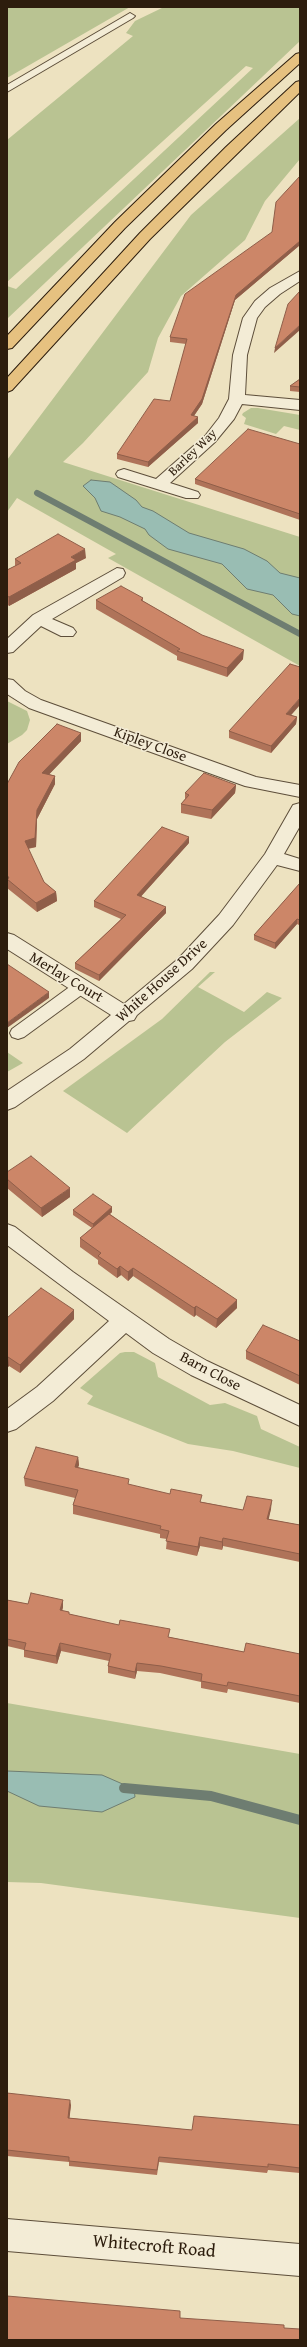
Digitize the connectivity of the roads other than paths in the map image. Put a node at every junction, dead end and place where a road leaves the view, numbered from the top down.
1 (130, 16) dead end
2 (300, 57) edge
3 (300, 85) edge
4 (7, 89) edge
5 (300, 275) edge
6 (7, 345) edge
7 (7, 387) edge
8 (237, 399) junction
9 (300, 405) edge
10 (124, 474) dead end
11 (159, 485) junction
12 (192, 495) dead end
13 (117, 573) dead end
14 (39, 619) junction
15 (67, 632) dead end
16 (7, 648) edge
17 (7, 684) edge
18 (300, 791) edge
19 (300, 809) edge
20 (273, 857) junction
21 (300, 865) edge
22 (7, 940) edge
23 (81, 987) junction
24 (126, 1015) junction
25 (18, 1033) dead end
26 (7, 1102) edge
27 (7, 1233) edge
28 (124, 1321) junction
29 (300, 1416) edge
30 (7, 1422) edge
31 (7, 2235) edge
32 (300, 2260) edge

1 - 4 lane
2 - 6 main road
3 - 7 main road
5 - 8 street, Barley Way
8 - 9 street
8 - 11 street, Barley Way
10 - 11 street, Barley Way
11 - 12 street, Barley Way
13 - 14 street
14 - 15 street
14 - 16 street
17 - 18 street, Kipley Close
19 - 20 street, White House Drive
20 - 21 street
20 - 24 street, White House Drive
22 - 23 street, Merlay Court
23 - 24 street, Merlay Court
23 - 25 lane
24 - 26 street, White House Drive
27 - 28 street, Barn Close
28 - 29 street, Barn Close
28 - 30 street
31 - 32 street, Whitecroft Road

